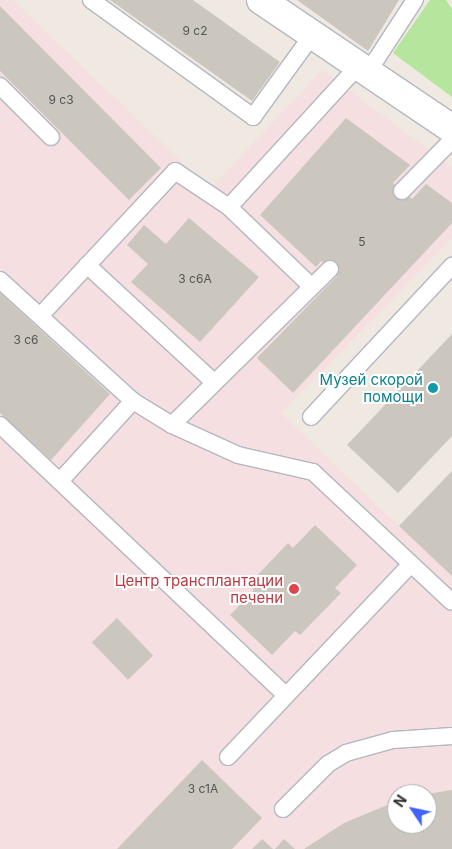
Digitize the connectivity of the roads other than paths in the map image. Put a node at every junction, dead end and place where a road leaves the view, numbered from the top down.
1 (91, 0) edge
2 (260, 0) edge
3 (415, 0) edge
4 (311, 37) junction
5 (363, 69) junction
6 (0, 86) edge
7 (452, 129) edge
8 (51, 137) dead end
9 (452, 140) edge
10 (402, 191) dead end
11 (229, 207) junction
12 (87, 265) junction
13 (452, 266) edge
14 (330, 269) dead end
15 (0, 280) edge
16 (311, 286) junction
17 (40, 316) junction
18 (214, 382) junction
19 (133, 401) junction
20 (310, 418) dead end
21 (0, 425) edge
22 (172, 425) junction
23 (61, 480) junction
24 (411, 564) junction
25 (452, 602) edge
26 (286, 695) junction
27 (452, 736) edge
28 (228, 757) dead end
29 (282, 809) dead end

1 - 4 lane
2 - 4 street
3 - 5 lane
4 - 5 street
5 - 7 street
5 - 11 lane
6 - 8 lane
9 - 10 lane
11 - 12 lane
11 - 16 lane
12 - 17 lane
12 - 18 lane
13 - 20 lane
14 - 16 lane
15 - 17 lane
16 - 18 lane
17 - 19 lane
18 - 22 lane
19 - 22 lane
19 - 23 lane
21 - 23 lane
22 - 24 lane
23 - 26 lane
24 - 25 lane
24 - 26 lane
26 - 28 lane
27 - 29 lane

